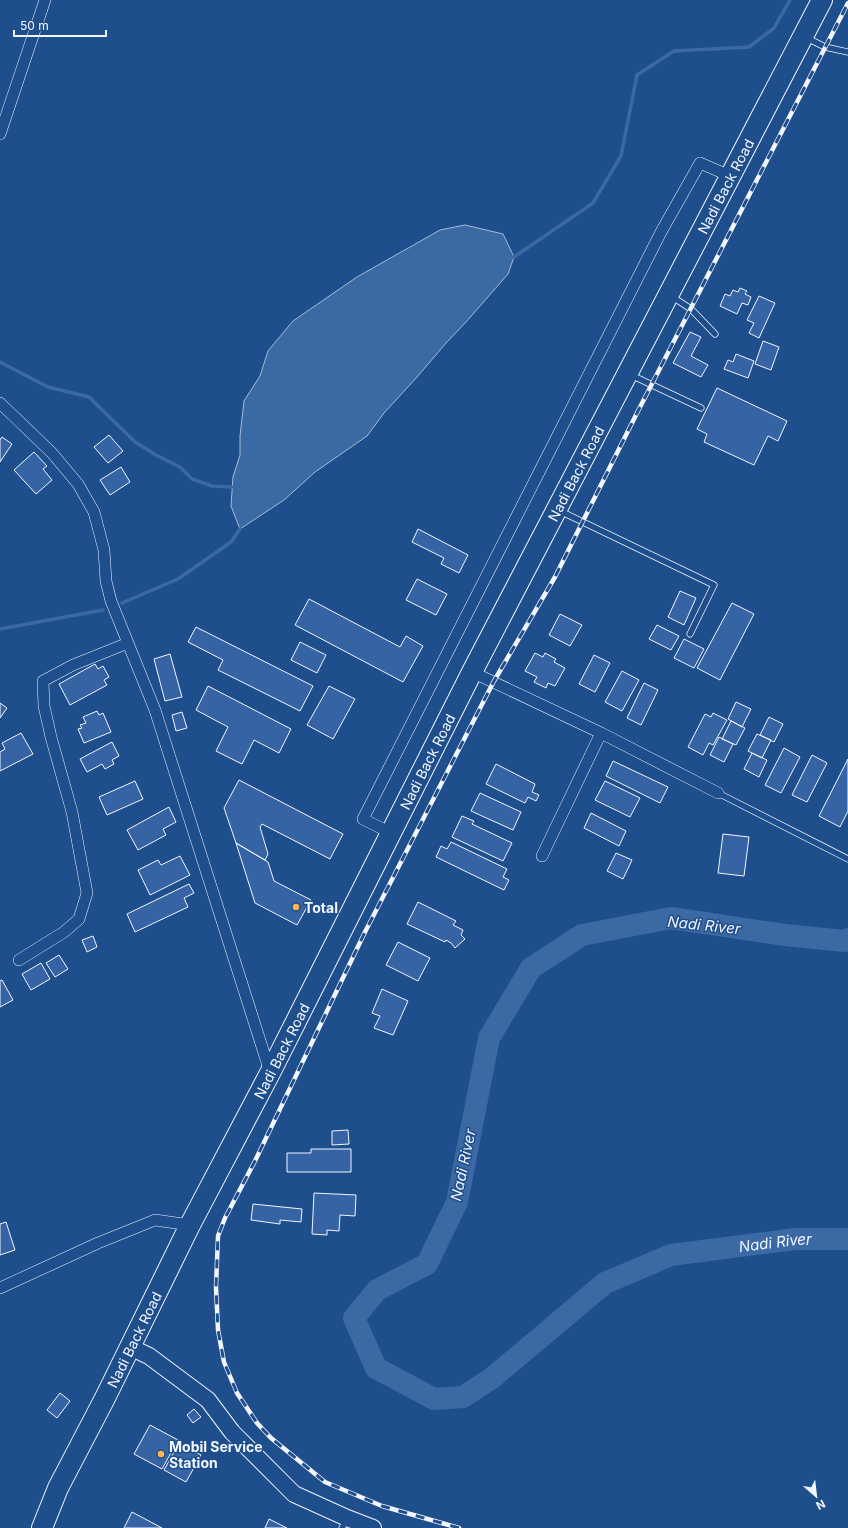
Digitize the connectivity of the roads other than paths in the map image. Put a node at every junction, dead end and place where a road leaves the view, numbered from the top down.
1 (45, 0) edge
2 (818, 1) edge
3 (804, 36) junction
4 (848, 52) edge
5 (0, 134) edge
6 (730, 176) junction
7 (668, 295) junction
8 (715, 334) dead end
9 (628, 374) junction
10 (0, 403) edge
11 (701, 408) dead end
12 (557, 510) junction
13 (690, 634) dead end
14 (128, 643) junction
15 (472, 672) junction
16 (601, 733) junction
17 (718, 794) joint
18 (391, 833) junction
19 (542, 856) dead end
20 (848, 859) edge
21 (19, 960) dead end
22 (270, 1073) junction
23 (190, 1226) junction
24 (0, 1288) edge
25 (130, 1347) junction
26 (344, 1523) edge
27 (42, 1528) edge
28 (373, 1528) edge

1 - 5 street
2 - 3 highway, Nadi Back Road
3 - 4 lane
3 - 6 highway, Nadi Back Road
6 - 7 highway, Nadi Back Road
6 - 18 street
7 - 8 lane
7 - 9 highway, Nadi Back Road
9 - 11 lane
9 - 12 highway, Nadi Back Road
10 - 14 street
12 - 13 lane
12 - 15 highway, Nadi Back Road
14 - 21 street
14 - 22 street
15 - 16 street
15 - 18 highway, Nadi Back Road
16 - 17 street
16 - 19 street
17 - 20 lane
18 - 22 highway, Nadi Back Road
22 - 23 highway, Nadi Back Road
23 - 24 street
23 - 25 highway, Nadi Back Road
25 - 26 main road
25 - 27 highway, Nadi Back Road
26 - 28 main road

